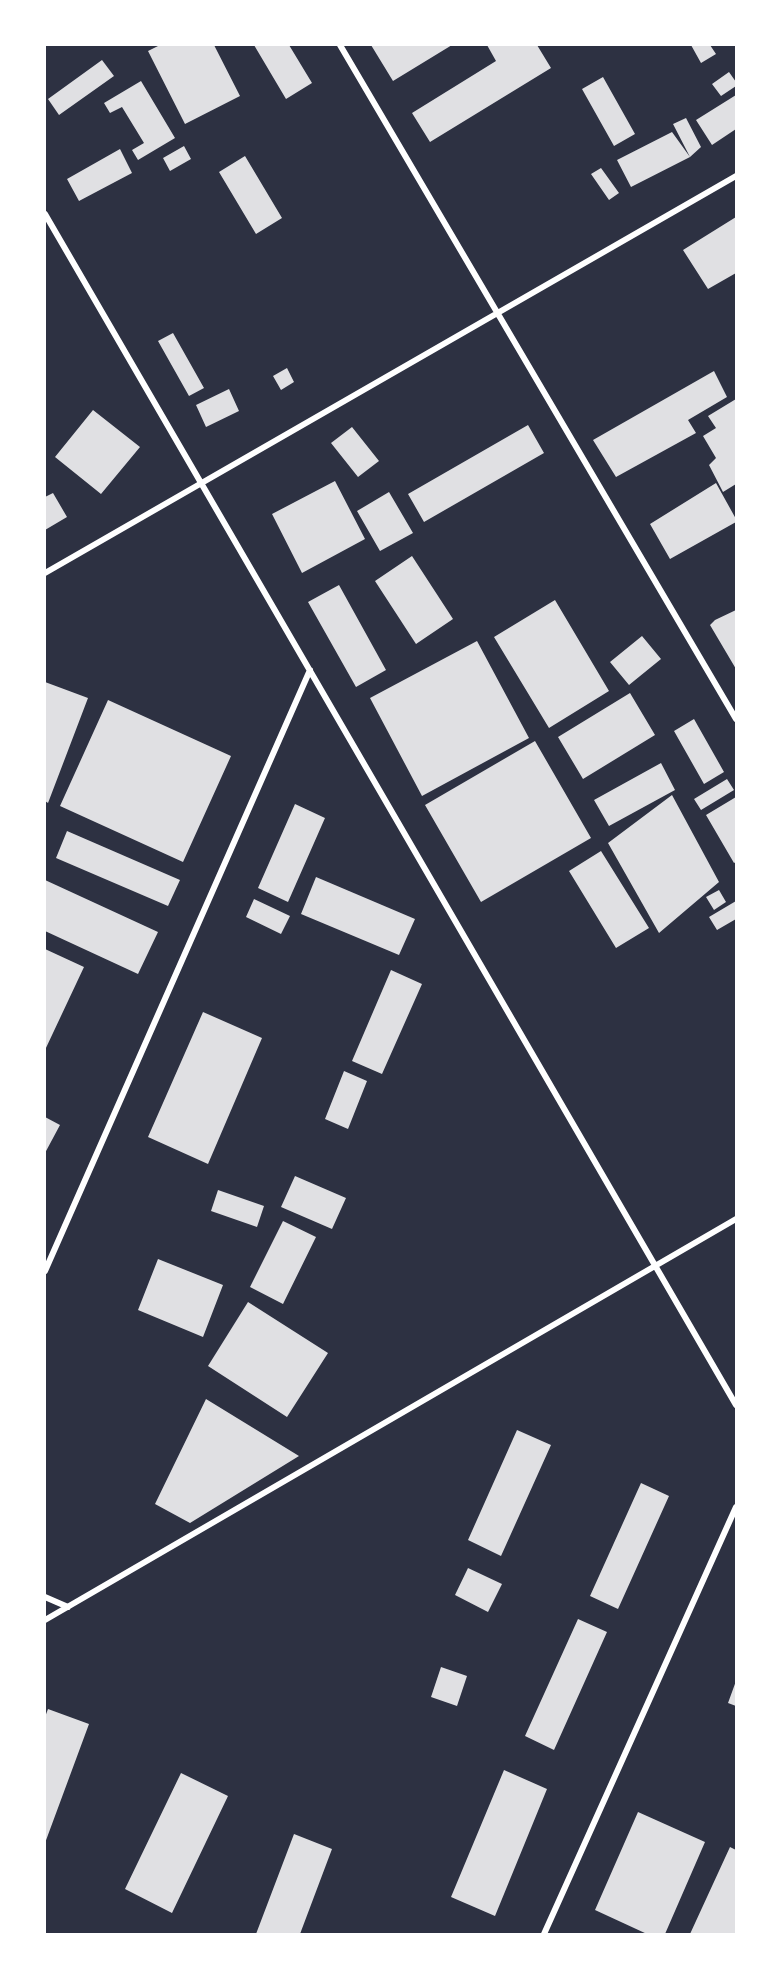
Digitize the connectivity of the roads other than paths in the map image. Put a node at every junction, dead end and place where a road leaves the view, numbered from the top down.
1 (340, 45) edge
2 (736, 176) edge
3 (45, 214) edge
4 (498, 313) junction
5 (201, 483) junction
6 (45, 573) edge
7 (310, 670) junction
8 (736, 719) edge
9 (736, 1219) edge
10 (655, 1265) junction
11 (45, 1271) edge
12 (736, 1405) edge
13 (736, 1508) edge
14 (45, 1597) edge
15 (68, 1607) junction
16 (45, 1620) edge
17 (544, 1934) edge

1 - 4 street
2 - 4 street
3 - 5 street
4 - 5 street
4 - 8 street
5 - 6 street
5 - 7 street
7 - 10 street
7 - 11 street
9 - 10 street
10 - 12 street
10 - 15 street
13 - 17 street
14 - 15 street
15 - 16 street

